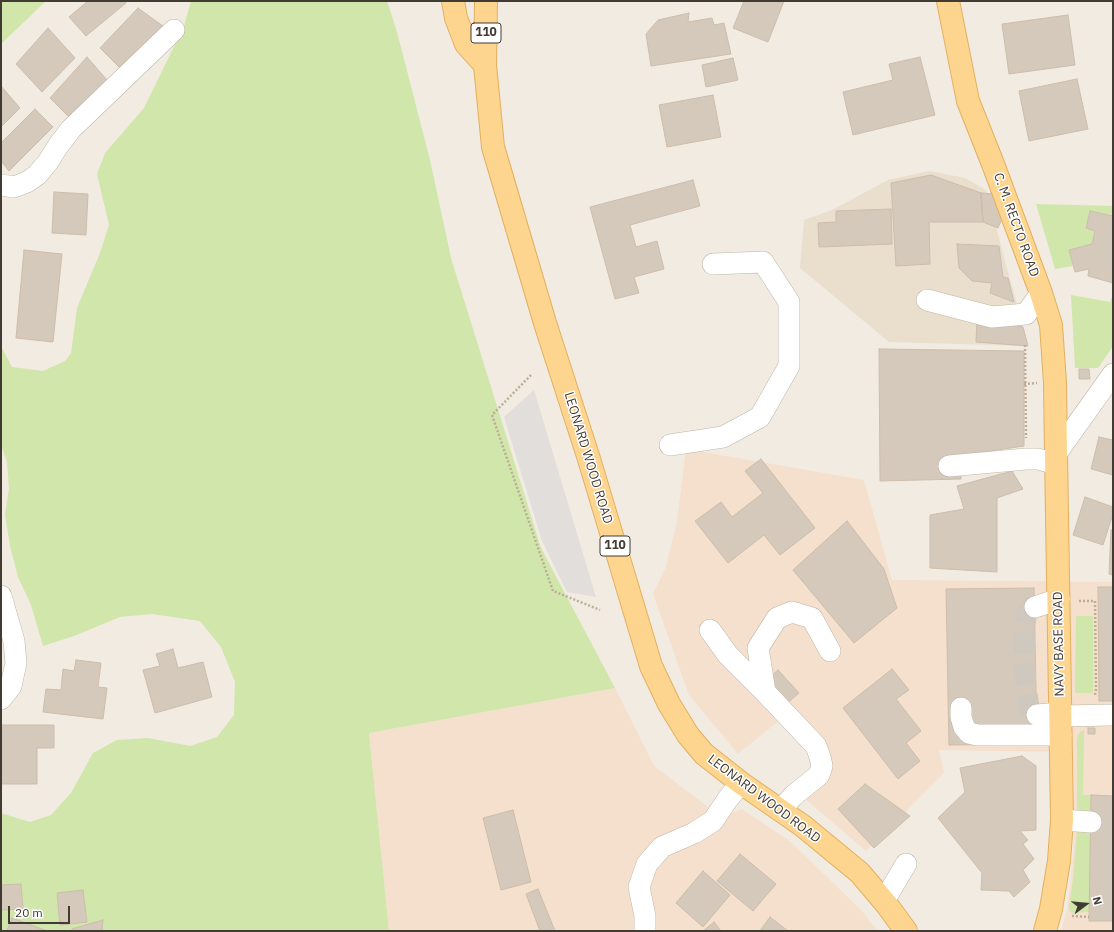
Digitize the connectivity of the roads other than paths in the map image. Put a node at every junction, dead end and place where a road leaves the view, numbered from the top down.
1 (452, 1) edge
2 (486, 1) edge
3 (948, 1) edge
4 (174, 30) dead end
5 (485, 65) junction
6 (1, 185) edge
7 (713, 264) dead end
8 (1041, 293) junction
9 (927, 300) dead end
10 (1113, 374) edge
11 (670, 445) dead end
12 (1056, 459) junction
13 (949, 466) dead end
14 (1, 596) edge
15 (1065, 600) junction
16 (1035, 607) tunnel mouth
17 (710, 630) dead end
18 (830, 651) dead end
19 (765, 692) junction
20 (1, 699) edge
21 (960, 708) dead end
22 (1037, 715) tunnel mouth
23 (1113, 715) edge
24 (1061, 721) junction
25 (741, 783) junction
26 (781, 810) junction
27 (1062, 820) junction
28 (1091, 822) dead end
29 (906, 864) dead end
30 (884, 901) junction
31 (645, 931) edge
32 (906, 931) edge
33 (1045, 931) edge

1 - 5 main road
2 - 5 main road, LEONARD WOOD ROAD / 110
3 - 8 main road, C. M. RECTO ROAD
4 - 6 street
5 - 25 main road, LEONARD WOOD ROAD / 110
7 - 11 street
8 - 9 street
8 - 12 main road, C. M. RECTO ROAD
10 - 12 street
12 - 13 street
12 - 15 main road, NAVY BASE ROAD
14 - 20 street
15 - 16 street
15 - 24 main road, NAVY BASE ROAD
17 - 19 street
18 - 19 street
19 - 26 street
21 - 24 street
22 - 24 street
23 - 24 street
24 - 27 main road, NAVY BASE ROAD
25 - 26 main road, LEONARD WOOD ROAD / 110
25 - 31 street
26 - 30 main road, LEONARD WOOD ROAD / 110
27 - 28 street
27 - 33 main road, NAVY BASE ROAD
29 - 30 street
30 - 32 main road, LEONARD WOOD ROAD / 110

